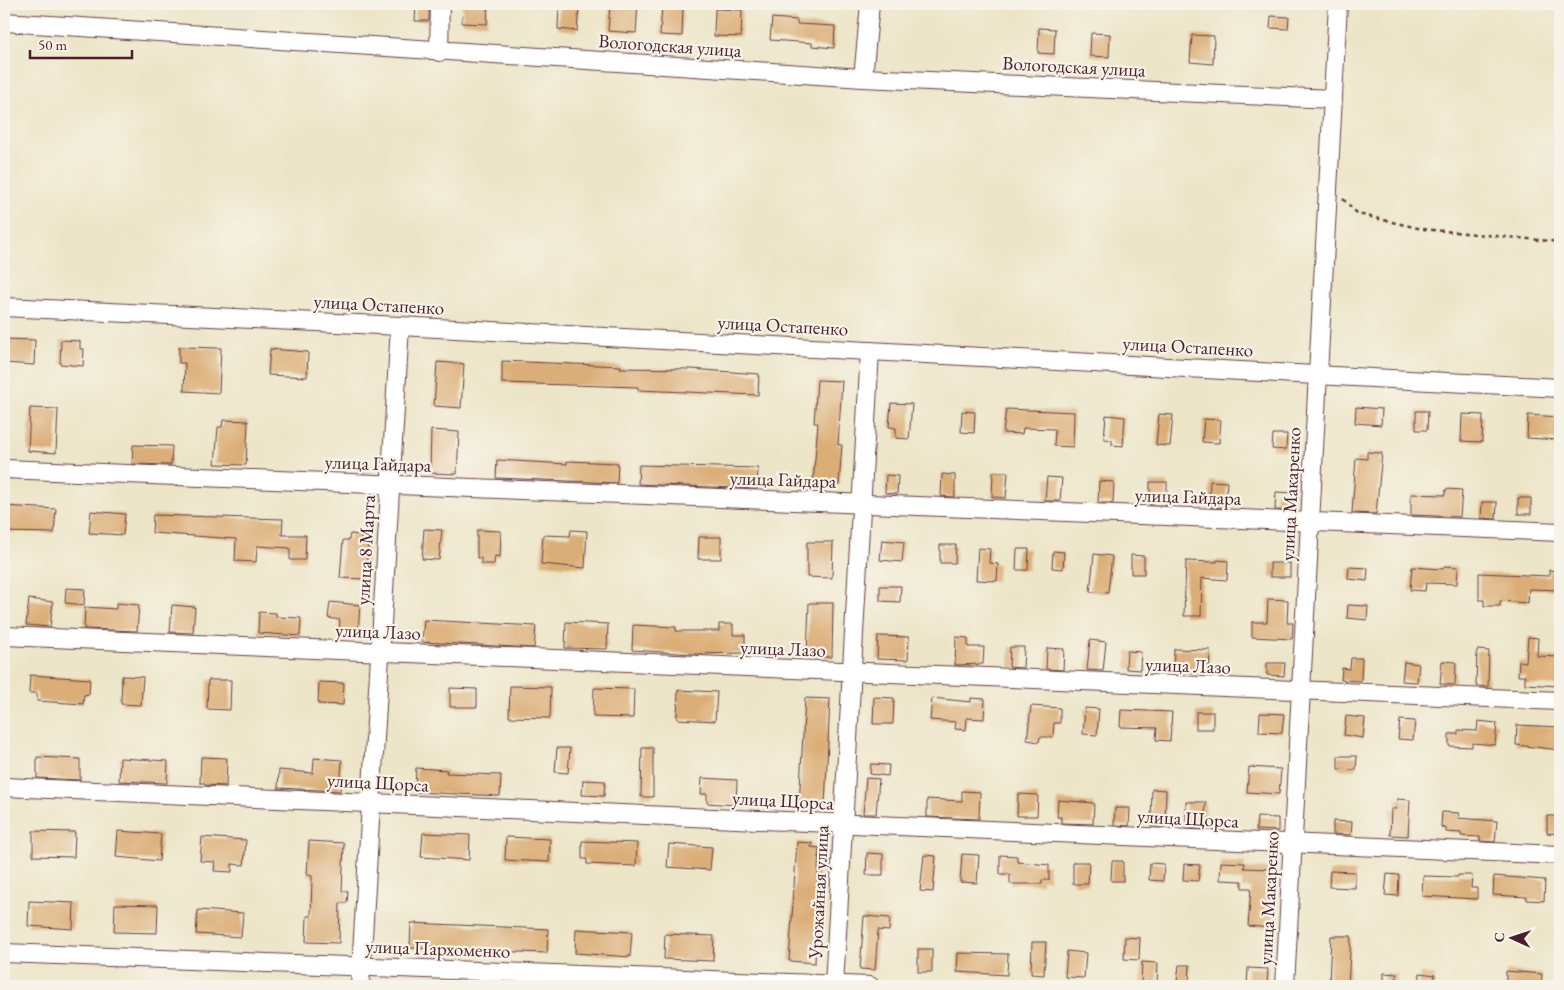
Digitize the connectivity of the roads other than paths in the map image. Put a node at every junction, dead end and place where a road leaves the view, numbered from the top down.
1 (440, 4) edge
2 (870, 4) edge
3 (1338, 4) edge
4 (4, 22) edge
5 (439, 52) junction
6 (863, 78) junction
7 (1333, 99) junction
8 (4, 307) edge
9 (400, 326) junction
10 (870, 351) junction
11 (1318, 375) junction
12 (1560, 388) edge
13 (4, 469) edge
14 (391, 485) junction
15 (862, 504) junction
16 (1310, 522) junction
17 (1560, 532) edge
18 (4, 636) edge
19 (381, 652) junction
20 (852, 672) junction
21 (1301, 690) junction
22 (1560, 702) edge
23 (4, 787) edge
24 (372, 803) junction
25 (843, 824) junction
26 (1292, 844) junction
27 (1560, 855) edge
28 (4, 953) edge
29 (362, 967) junction
30 (360, 986) edge
31 (834, 986) edge
32 (870, 986) edge
33 (1285, 986) edge

1 - 5 street
2 - 6 street
3 - 7 street, улица Макаренко
4 - 5 street, Вологодская улица
5 - 6 street, Вологодская улица
6 - 7 street, Вологодская улица
7 - 11 street, улица Макаренко
8 - 9 street, улица Остапенко
9 - 10 street, улица Остапенко
9 - 14 street, улица 8 Марта
10 - 11 street, улица Остапенко
10 - 15 street, Урожайная улица
11 - 12 street, улица Остапенко
11 - 16 street, улица Макаренко
13 - 14 street, улица Гайдара
14 - 15 street, улица Гайдара
14 - 19 street, улица 8 Марта
15 - 16 street, улица Гайдара
15 - 20 street, Урожайная улица
16 - 17 street, улица Гайдара
16 - 21 street, улица Макаренко
18 - 19 street, улица Лазо
19 - 20 street, улица Лазо
19 - 24 street, улица 8 Марта
20 - 21 street, улица Лазо
20 - 25 street, Урожайная улица
21 - 22 street, улица Лазо
21 - 26 street, улица Макаренко
23 - 24 street, улица Щорса
24 - 25 street, улица Щорса
24 - 29 street, улица 8 Марта
25 - 26 street, улица Щорса
25 - 31 street, Урожайная улица
26 - 27 street, улица Щорса
26 - 33 street, улица Макаренко
28 - 29 street, улица Пархоменко
29 - 30 street, улица 8 Марта
29 - 31 street, улица Пархоменко
31 - 32 street, улица Пархоменко

